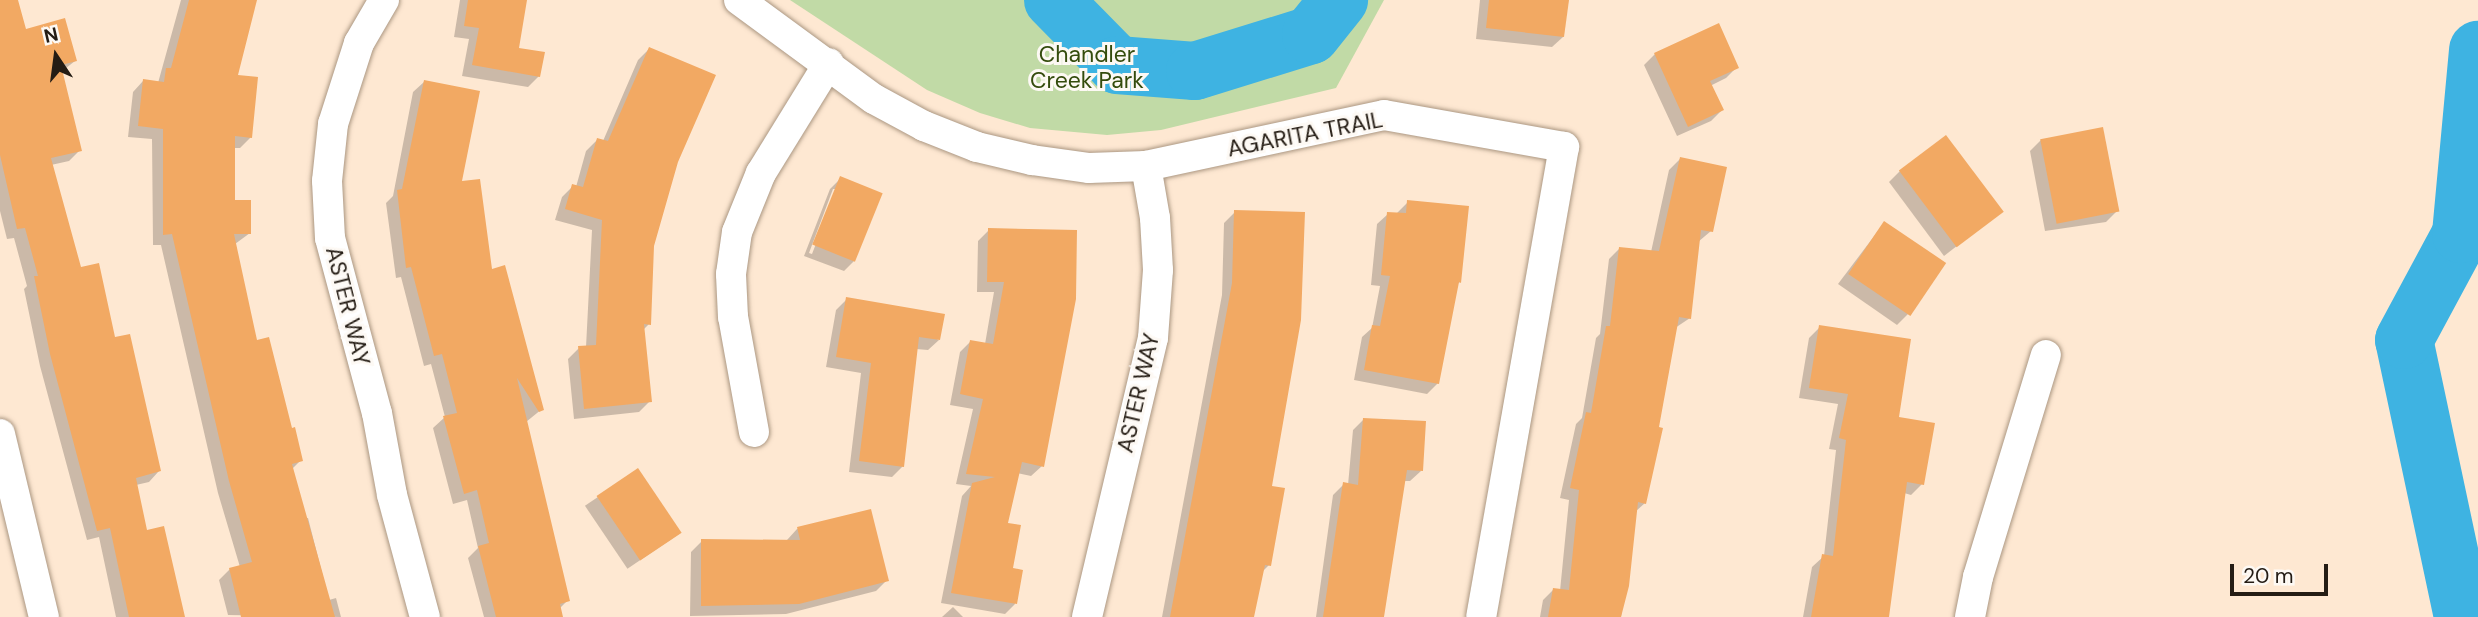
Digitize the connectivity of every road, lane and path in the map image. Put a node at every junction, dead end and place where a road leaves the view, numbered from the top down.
1 (384, 0) edge
2 (739, 0) edge
3 (829, 63) junction
4 (1146, 166) junction
5 (2046, 355) dead end
6 (754, 432) dead end
7 (0, 434) edge
8 (44, 617) edge
9 (425, 617) edge
10 (1087, 617) edge
11 (1481, 617) edge
12 (1970, 617) edge

1 - 9 street, ASTER WAY
2 - 3 street, AGARITA TRAIL
3 - 4 street, AGARITA TRAIL
3 - 6 street
4 - 10 street, ASTER WAY
4 - 11 street, AGARITA TRAIL
5 - 12 street
7 - 8 street

